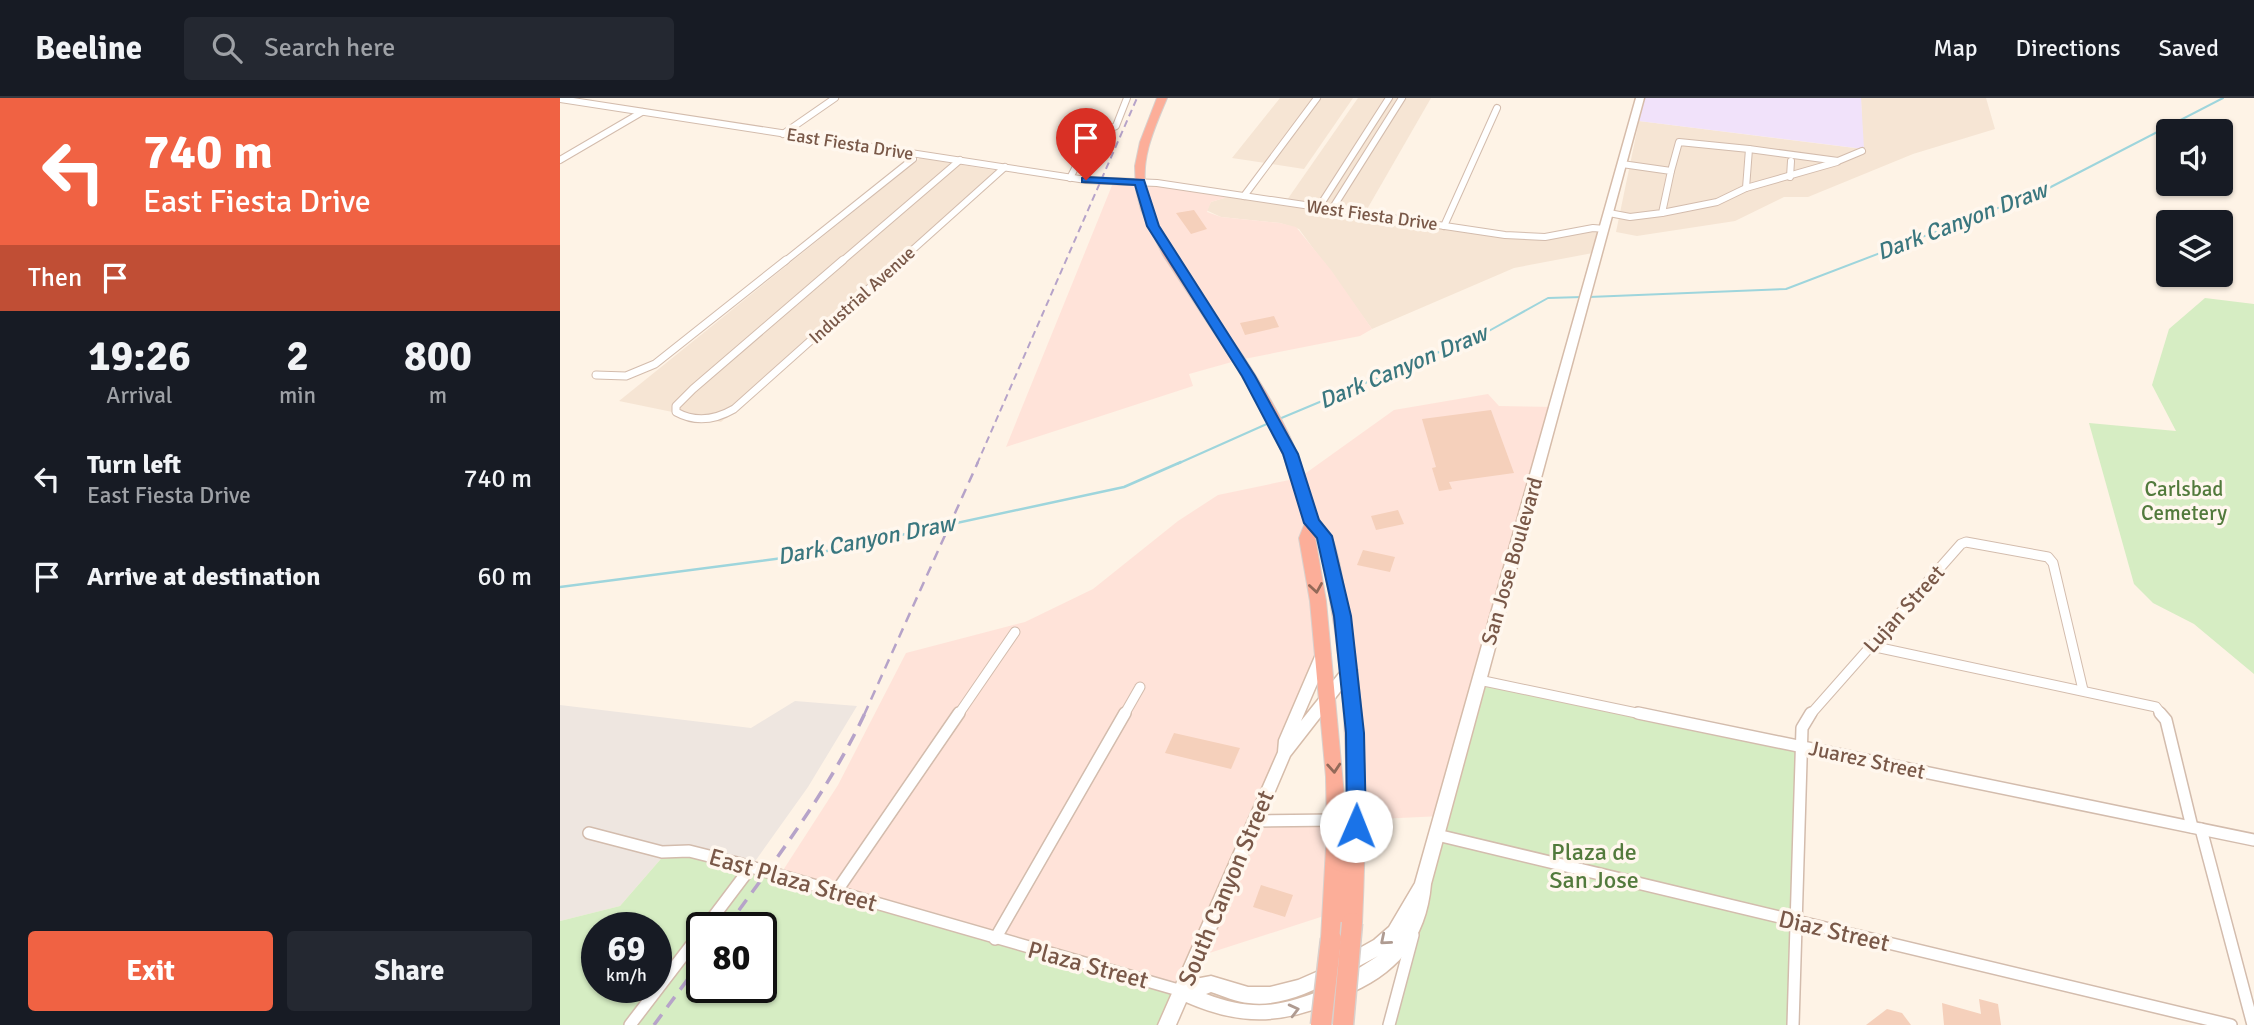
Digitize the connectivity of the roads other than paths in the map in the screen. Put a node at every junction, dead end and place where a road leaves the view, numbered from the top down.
1 (835, 98) edge
2 (1127, 98) edge
3 (1162, 98) edge
4 (1317, 98) edge
5 (1389, 98) edge
6 (1402, 98) edge
7 (1640, 98) edge
8 (560, 99) edge
9 (1497, 107) dead end
10 (642, 112) junction
11 (783, 134) junction
12 (1749, 149) junction
13 (1862, 152) dead end
14 (913, 159) dead end
15 (560, 160) edge
16 (960, 160) junction
17 (1791, 161) dead end
18 (1838, 161) junction
19 (1622, 164) junction
20 (1005, 167) junction
21 (1671, 171) junction
22 (1790, 177) junction
23 (1070, 178) junction
24 (1140, 182) junction
25 (1746, 188) junction
26 (1244, 196) junction
27 (1319, 207) junction
28 (1332, 209) junction
29 (1609, 213) junction
30 (1662, 213) junction
31 (1444, 226) junction
32 (1605, 229) junction
33 (1594, 268) joint
34 (1578, 325) joint
35 (596, 375) dead end
36 (1312, 523) junction
37 (1015, 632) dead end
38 (1871, 646) junction
39 (1324, 654) junction
40 (1350, 670) junction
41 (1479, 680) junction
42 (1140, 687) dead end
43 (2083, 690) junction
44 (1328, 700) junction
45 (1801, 747) junction
46 (1285, 752) junction
47 (1336, 820) junction
48 (1357, 820) junction
49 (1256, 821) junction
50 (2197, 828) junction
51 (589, 833) dead end
52 (1437, 835) junction
53 (2254, 840) edge
54 (751, 867) junction
55 (1423, 884) junction
56 (836, 892) junction
57 (716, 912) edge
58 (1796, 922) junction
59 (1414, 931) junction
60 (995, 939) junction
61 (686, 951) edge
62 (1182, 991) junction
63 (630, 1025) edge
64 (1167, 1025) edge
65 (1321, 1025) edge
66 (1343, 1025) edge
67 (1389, 1025) edge
68 (1793, 1025) edge
69 (2231, 1025) edge
70 (2253, 1025) edge

1 - 11 street
2 - 23 street
3 - 24 highway
4 - 26 street
5 - 27 street
6 - 28 street
7 - 19 street, San Jose Boulevard
8 - 10 street, East Fiesta Drive
9 - 31 street
10 - 11 street, East Fiesta Drive
10 - 15 street
11 - 16 street, East Fiesta Drive
12 - 18 street
12 - 21 street
12 - 25 street
13 - 18 street
14 - 35 street
16 - 20 street, East Fiesta Drive
16 - 20 street, Industrial Avenue
17 - 22 street
18 - 22 street
19 - 21 street
19 - 29 street, San Jose Boulevard
20 - 23 street, East Fiesta Drive
21 - 30 street
22 - 25 street
23 - 24 street, East Fiesta Drive
24 - 26 street, West Fiesta Drive
24 - 36 highway
25 - 30 street
26 - 27 street, West Fiesta Drive
27 - 28 street, West Fiesta Drive
28 - 31 street, West Fiesta Drive
29 - 30 street
29 - 32 street, San Jose Boulevard
31 - 32 street, West Fiesta Drive
32 - 33 street, San Jose Boulevard
33 - 34 street, San Jose Boulevard
34 - 41 street, San Jose Boulevard
36 -> 39 highway
36 - 40 highway
37 - 56 street
38 - 43 street
38 - 43 street, Lujan Street
38 - 45 street, Lujan Street
39 - 44 highway
39 - 46 street, South Canyon Street
40 - 44 street, South Canyon Street
40 - 48 highway
41 - 45 street, Juarez Street
41 - 52 street, San Jose Boulevard
42 - 60 street
43 - 50 street
44 - 46 street, South Canyon Street
44 -> 47 highway
45 - 50 street, Juarez Street
45 - 58 street, Lujan Street
46 - 49 street, South Canyon Street
47 - 48 street
47 - 49 street
47 - 65 highway, bridge
48 - 66 highway, bridge
49 - 62 street, South Canyon Street
50 - 53 street, Juarez Street
50 - 70 street
51 - 54 street, East Plaza Street
52 - 55 street, San Jose Boulevard
52 - 58 street, Diaz Street
54 - 56 street, East Plaza Street
54 - 57 street
55 - 59 street, San Jose Boulevard
55 -> 62 street, Plaza Street
56 - 60 street, East Plaza Street
58 - 68 street, Lujan Street
58 - 69 street, Diaz Street
62 -> 59 street, Plaza Street
59 - 67 street, San Jose Boulevard
60 - 62 street, Plaza Street
61 - 63 street
62 - 64 street, South Canyon Street

